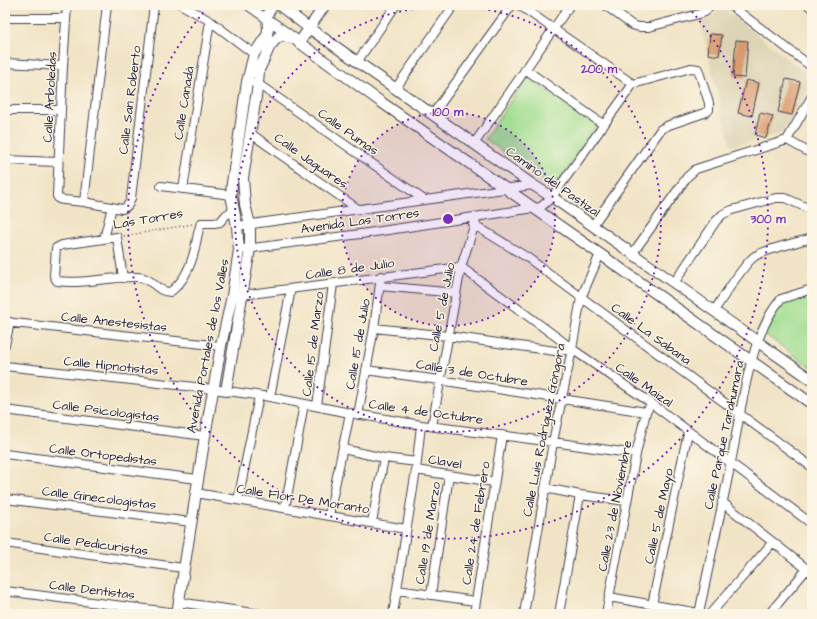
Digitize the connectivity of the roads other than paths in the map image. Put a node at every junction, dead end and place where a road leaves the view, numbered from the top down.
1 (67, 5) edge
2 (107, 5) edge
3 (154, 5) edge
4 (182, 5) edge
5 (247, 5) edge
6 (273, 5) edge
7 (279, 5) edge
8 (325, 5) edge
9 (396, 5) edge
10 (454, 5) edge
11 (512, 5) edge
12 (520, 5) edge
13 (570, 5) edge
14 (605, 5) edge
15 (710, 5) edge
16 (730, 5) edge
17 (808, 5) edge
18 (812, 8) edge
19 (5, 18) edge
20 (66, 18) junction
21 (267, 20) junction
22 (210, 21) junction
23 (309, 28) junction
24 (553, 28) junction
25 (296, 40) junction
26 (254, 54) junction
27 (357, 62) junction
28 (5, 63) edge
29 (63, 66) junction
30 (812, 67) edge
31 (525, 69) junction
32 (247, 82) junction
33 (258, 84) junction
34 (633, 84) junction
35 (396, 88) junction
36 (812, 96) edge
37 (5, 110) edge
38 (61, 110) junction
39 (433, 114) junction
40 (604, 125) junction
41 (250, 133) junction
42 (787, 140) junction
43 (474, 144) junction
44 (812, 154) edge
45 (5, 160) edge
46 (58, 162) junction
47 (533, 185) junction
48 (161, 186) dead end
49 (182, 188) junction
50 (507, 189) junction
51 (231, 195) junction
52 (552, 197) junction
53 (423, 199) junction
54 (84, 202) junction
55 (112, 207) junction
56 (358, 209) junction
57 (534, 209) junction
58 (234, 210) junction
59 (812, 210) edge
60 (475, 221) junction
61 (250, 224) junction
62 (237, 226) junction
63 (593, 226) junction
64 (812, 238) edge
65 (104, 239) junction
66 (250, 249) junction
67 (239, 250) junction
68 (633, 253) junction
69 (600, 254) junction
70 (461, 267) junction
71 (381, 276) junction
72 (123, 278) junction
73 (674, 283) junction
74 (333, 284) junction
75 (380, 286) junction
76 (812, 288) edge
77 (291, 289) junction
78 (456, 294) junction
79 (242, 295) junction
80 (581, 298) junction
81 (714, 311) junction
82 (8, 322) edge
83 (374, 328) junction
84 (448, 336) junction
85 (758, 342) junction
86 (5, 345) edge
87 (221, 346) junction
88 (572, 350) junction
89 (752, 362) junction
90 (5, 366) edge
91 (366, 370) junction
92 (811, 377) edge
93 (439, 380) junction
94 (213, 389) junction
95 (226, 391) junction
96 (259, 396) junction
97 (270, 397) junction
98 (562, 399) junction
99 (651, 403) junction
100 (304, 404) junction
101 (812, 404) edge
102 (317, 406) junction
103 (5, 410) edge
104 (646, 412) junction
105 (740, 413) junction
106 (354, 414) junction
107 (421, 425) junction
108 (432, 426) junction
109 (688, 432) junction
110 (502, 435) junction
111 (204, 436) junction
112 (553, 442) junction
113 (343, 450) junction
114 (5, 454) edge
115 (636, 454) junction
116 (384, 458) junction
117 (731, 463) junction
118 (416, 466) junction
119 (812, 467) edge
120 (449, 475) junction
121 (197, 479) junction
122 (494, 482) junction
123 (545, 488) junction
124 (196, 493) junction
125 (580, 495) junction
126 (5, 499) edge
127 (238, 500) junction
128 (627, 501) junction
129 (722, 502) junction
130 (285, 508) junction
131 (329, 515) junction
132 (190, 522) junction
133 (372, 522) junction
134 (812, 524) edge
135 (406, 529) junction
136 (773, 542) junction
137 (5, 543) edge
138 (183, 568) junction
139 (810, 571) edge
140 (397, 590) junction
141 (5, 591) edge
142 (431, 595) junction
143 (609, 597) junction
144 (475, 601) junction
145 (178, 602) junction
146 (652, 605) junction
147 (177, 613) edge
148 (256, 614) edge
149 (260, 614) edge
150 (393, 614) edge
151 (474, 614) edge
152 (524, 614) edge
153 (559, 614) edge
154 (606, 614) edge
155 (699, 614) edge
156 (710, 614) edge
157 (769, 614) edge

1 - 20 street, Calle Arboledas
2 - 54 street
3 - 55 street, Calle San Roberto
4 - 22 street
5 - 21 street
6 - 21 street
7 - 23 street, Camino del Pastizal
8 - 23 street
9 - 27 street
10 - 35 street
11 - 39 street
12 - 24 street
13 - 24 street
14 - 15 street
16 - 30 street
17 - 18 street
19 - 20 street
20 - 29 street, Calle Arboledas
21 - 25 street
21 - 26 street
22 - 26 street
22 - 49 street, Calle Canadá
23 - 25 street
23 - 27 street, Camino del Pastizal
24 - 31 street
24 - 34 street
25 - 33 street, Avenida Portales de los Valles
25 - 50 street
26 - 32 street, Avenida Portales de los Valles
27 - 35 street, Camino del Pastizal
28 - 29 street
29 - 38 street, Calle Arboledas
31 - 40 street
31 - 43 street
32 - 33 street
32 - 51 street, Avenida Portales de los Valles
33 - 41 street, Avenida Portales de los Valles
33 - 53 street, Calle Pumas
34 - 40 street, Avenida Las Torres
34 - 63 street
35 - 39 street, Camino del Pastizal
36 - 42 street
37 - 38 street
38 - 46 street, Calle Arboledas
39 - 43 street, Camino del Pastizal
40 - 52 street, Avenida Las Torres
41 - 56 street, Calle Jaguares
41 - 61 street, Avenida Portales de los Valles
42 - 44 street
42 - 68 street
43 - 47 street, Camino del Pastizal
45 - 46 street
46 - 54 street, Calle Arboledas
47 - 50 street, Avenida Las Torres
47 - 52 street, Camino del Pastizal
48 - 49 street
49 - 51 street
50 - 53 street, Avenida Las Torres
50 - 57 street
51 - 58 street, Avenida Portales de los Valles
52 - 57 street, Avenida Las Torres
52 - 63 street, Camino del Pastizal
53 - 56 street, Avenida Las Torres
54 - 55 street
55 - 65 street
56 - 61 street, Avenida Las Torres
57 - 60 street, Avenida Las Torres
57 - 69 street
58 - 62 street, Avenida Portales de los Valles
58 - 72 street, Las Torres
59 - 73 street
60 - 66 street, Avenida Las Torres
60 - 70 street, Calle 5 de Julio
60 - 80 street, Calle La Sabana
61 - 62 street, Avenida Las Torres
61 - 66 street, Avenida Portales de los Valles
62 - 67 street, Avenida Portales de los Valles
63 - 68 street, Camino del Pastizal
64 - 81 street
65 - 72 street, Las Torres
65 - 72 street, Las Torres
66 - 67 street, Avenida Las Torres
66 - 79 street, Avenida Portales de los Valles
67 - 87 street, Avenida Portales de los Valles
68 - 73 street, Camino del Pastizal
69 - 80 street, Calle Luis Rodríguez Góngora
69 - 89 street
70 - 71 street, Calle 8 de Julio
70 - 78 street, Calle 5 de Julio
70 - 88 street, Calle Maizal
71 - 74 street, Calle 8 de Julio
71 - 75 street, Calle 15 de Julio
73 - 81 street, Camino del Pastizal
74 - 77 street, Calle 8 de Julio
74 - 102 street, Calle 15 de Marzo
75 - 78 street
75 - 83 street, Calle 15 de Julio
76 - 85 street, Calle Parque Tarahumara
77 - 79 street, Calle 8 de Julio
77 - 97 street
78 - 84 street, Calle 5 de Julio
79 - 95 street, Avenida Portales de los Valles
80 - 88 street, Calle Luis Rodríguez Góngora
80 - 105 street, Calle La Sabana
81 - 85 street, Camino del Pastizal
82 - 86 street
82 - 87 street, Calle Anestesistas
83 - 84 street
83 - 91 street, Calle 15 de Julio
84 - 88 street
84 - 93 street, Calle 5 de Julio
85 - 89 street, Calle Parque Tarahumara
85 - 92 street, Camino del Pastizal
87 - 94 street, Avenida Portales de los Valles
88 - 98 street, Calle Luis Rodríguez Góngora
88 - 99 street, Calle Maizal
89 - 101 street
89 - 105 street, Calle Parque Tarahumara
90 - 94 street, Calle Hipnotistas
91 - 93 street, Calle 3 de Octubre
91 - 106 street, Calle 15 de Julio
93 - 98 street, Calle 3 de Octubre
93 - 108 street, Calle 5 de Julio
94 - 95 street, Calle 4 de Octubre
94 - 111 street, Avenida Portales de los Valles
95 - 96 street, Calle 4 de Octubre
96 - 97 street, Calle 4 de Octubre
96 - 127 street
97 - 100 street, Calle 4 de Octubre
98 - 104 street, Calle 3 de Octubre
98 - 112 street, Calle Luis Rodríguez Góngora
99 - 104 street, Calle 23 de Noviembre
99 - 109 street, Calle Maizal
100 - 102 street, Calle 4 de Octubre
100 - 130 street, Calle 15 de Marzo
102 - 106 street, Calle 4 de Octubre
103 - 111 street, Calle Psicologistas
104 - 115 street, Calle 23 de Noviembre
105 - 117 street, Calle Parque Tarahumara
105 - 119 street, Calle La Sabana
106 - 107 street, Calle 4 de Octubre
106 - 113 street, Calle 15 de Julio
107 - 108 street, Calle 4 de Octubre
107 - 118 street
108 - 110 street, Calle 4 de Octubre
109 - 117 street, Calle Maizal
109 - 146 street, Calle 5 de Mayo
110 - 112 street, Calle 4 de Octubre
110 - 122 street, Calle 24 de Febrero
111 - 121 street, Avenida Portales de los Valles
112 - 115 street, Calle 4 de Octubre
112 - 123 street, Calle Luis Rodríguez Góngora
113 - 116 street, Clavel
113 - 131 street, Calle 15 de Julio
114 - 121 street, Calle Ortopedistas
115 - 128 street, Calle 23 de Noviembre
116 - 118 street, Clavel
116 - 133 street
117 - 129 street, Calle Parque Tarahumara
117 - 134 street, Calle Maizal
118 - 120 street, Clavel
118 - 135 street
120 - 122 street, Clavel
120 - 142 street, Calle 19 de Marzo
121 - 124 street, Avenida Portales de los Valles
122 - 144 street, Calle 24 de Febrero
123 - 125 street
123 - 152 street, Calle Luis Rodríguez Góngora
124 - 127 street, Calle Flor De Moranto
124 - 132 street, Avenida Portales de los Valles
125 - 128 street
125 - 153 street
126 - 132 street, Calle Ginecologistas
127 - 130 street, Calle Flor De Moranto
128 - 143 street, Calle 23 de Noviembre
129 - 136 street
129 - 155 street, Calle Parque Tarahumara
130 - 131 street, Calle Flor De Moranto
131 - 133 street, Calle Flor De Moranto
132 - 138 street, Avenida Portales de los Valles
133 - 135 street, Calle Flor De Moranto
135 - 140 street
136 - 139 street
136 - 156 street
137 - 138 street, Calle Pedicuristas
138 - 145 street, Avenida Portales de los Valles
139 - 157 street
140 - 142 street
140 - 150 street
141 - 147 street, Calle Dentistas
142 - 144 street
143 - 146 street
143 - 154 street, Calle 23 de Noviembre
144 - 151 street, Calle 24 de Febrero
145 - 147 street, Avenida Portales de los Valles
145 - 148 street
146 - 155 street
148 - 149 street

